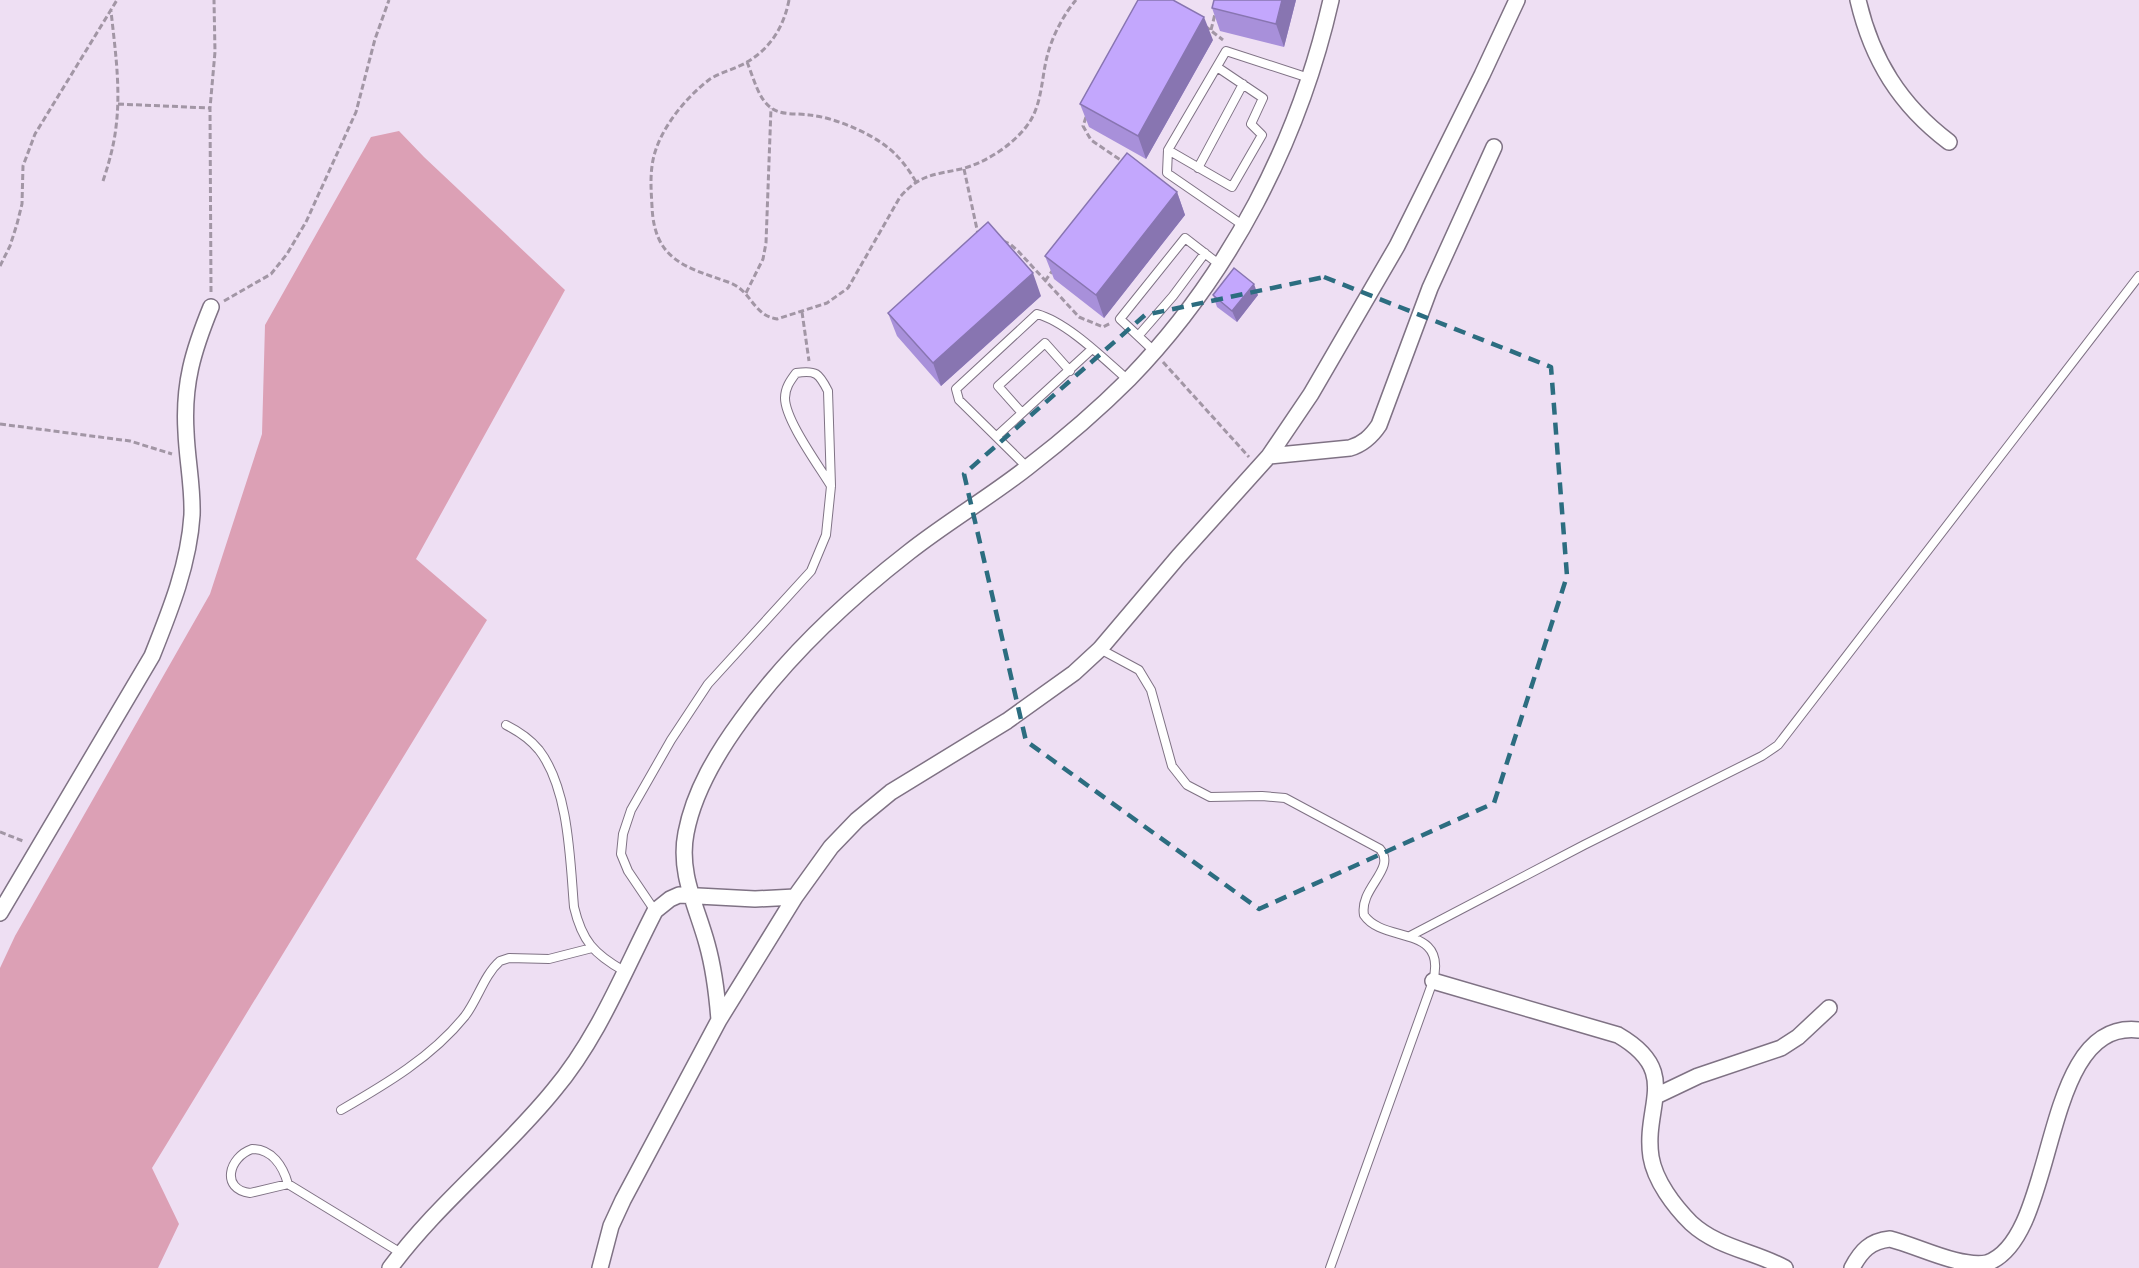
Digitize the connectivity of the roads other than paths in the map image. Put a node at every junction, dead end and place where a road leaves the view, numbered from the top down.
1 (1330, 0) edge
2 (1517, 0) edge
3 (1858, 0) edge
4 (1217, 67) junction
5 (1309, 78) junction
6 (1243, 84) junction
7 (1949, 142) dead end
8 (1494, 147) dead end
9 (1168, 150) junction
10 (1198, 168) junction
11 (1244, 226) junction
12 (1204, 253) junction
13 (1220, 265) junction
14 (2139, 276) edge
15 (211, 308) road end
16 (1139, 335) junction
17 (1092, 349) junction
18 (1154, 351) junction
19 (1070, 371) junction
20 (1128, 380) junction
21 (1022, 413) junction
22 (997, 436) junction
23 (1264, 463) junction
24 (1028, 468) junction
25 (831, 486) junction
26 (1100, 650) junction
27 (506, 725) dead end
28 (691, 896) junction
29 (795, 897) junction
30 (655, 911) junction
31 (0, 913) edge
32 (1410, 936) junction
33 (592, 948) junction
34 (624, 971) junction
35 (1433, 981) junction
36 (1829, 1008) dead end
37 (719, 1020) junction
38 (2139, 1030) edge
39 (1656, 1096) junction
40 (341, 1110) dead end
41 (288, 1184) junction
42 (401, 1253) junction
43 (390, 1268) edge
44 (600, 1268) edge
45 (1330, 1268) edge
46 (1785, 1268) edge
47 (1852, 1268) edge

1 - 5 street
2 - 23 street
3 - 7 street
4 - 5 lane
4 - 6 lane
4 - 9 lane
5 - 11 street
6 - 10 lane
6 - 10 lane
8 - 23 street
9 - 10 lane
9 - 11 lane
11 - 13 street
12 - 13 lane
12 - 16 lane
12 - 16 lane
13 - 18 street
14 - 32 lane
15 - 31 street
16 - 18 lane
17 - 19 lane
17 - 20 lane
17 - 22 lane
18 - 20 street
19 - 21 lane
19 - 21 lane
20 - 24 street
21 - 22 lane
22 - 24 lane
23 - 26 street
24 - 28 street
25 - 25 lane
25 - 30 lane
26 - 29 street
26 - 32 lane
27 - 33 lane
28 - 29 street
28 - 30 street
28 - 37 street
29 - 37 street
30 - 34 street
32 - 35 lane
33 - 34 lane
33 - 40 lane
34 - 42 street
35 - 39 street
35 - 45 lane
36 - 39 street
37 - 44 street
38 - 47 street
39 - 46 street
41 - 41 lane
41 - 42 lane
42 - 43 street

